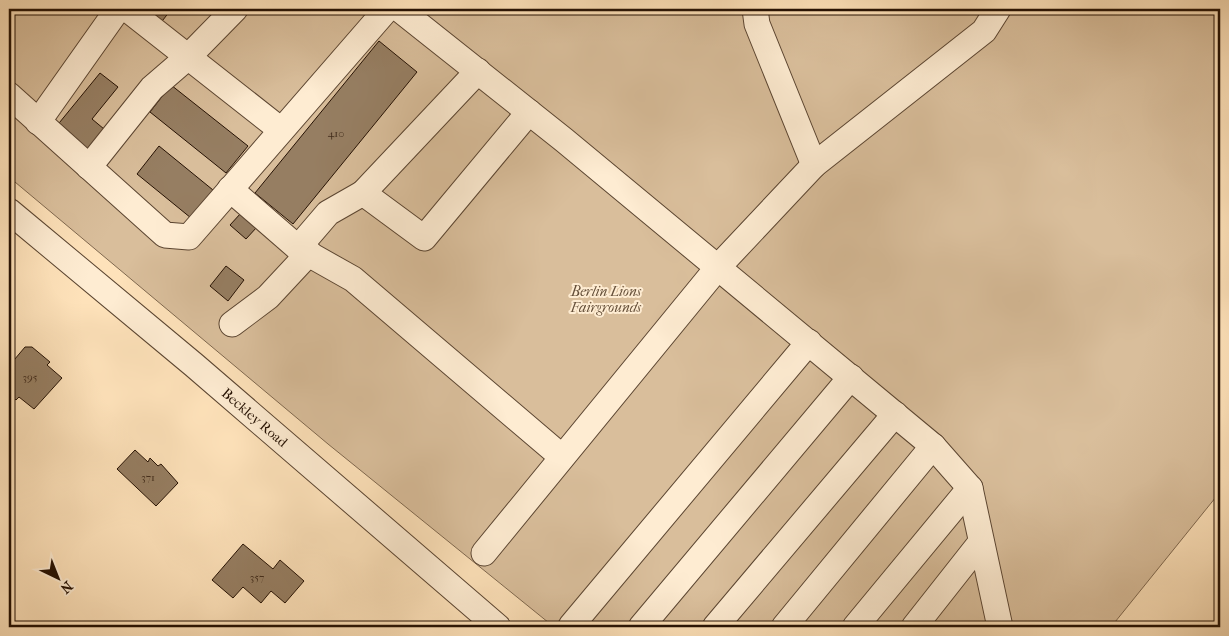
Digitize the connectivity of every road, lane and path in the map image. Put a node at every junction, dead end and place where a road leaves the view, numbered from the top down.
1 (118, 9) edge
2 (127, 9) edge
3 (235, 9) edge
4 (387, 9) edge
5 (399, 9) edge
6 (755, 9) edge
7 (998, 9) edge
8 (188, 57) junction
9 (478, 71) junction
10 (9, 95) edge
11 (529, 112) junction
12 (38, 122) junction
13 (281, 130) junction
14 (814, 166) junction
15 (89, 167) junction
16 (230, 189) junction
17 (363, 193) junction
18 (9, 211) edge
19 (304, 250) junction
20 (719, 266) junction
21 (232, 324) dead end
22 (809, 342) junction
23 (851, 377) junction
24 (895, 414) junction
25 (933, 446) junction
26 (562, 457) junction
27 (970, 488) junction
28 (981, 542) junction
29 (484, 553) dead end
30 (570, 626) dead end
31 (498, 627) edge
32 (641, 627) edge
33 (715, 627) edge
34 (784, 627) edge
35 (855, 627) edge
36 (914, 627) edge
37 (1000, 627) edge

1 - 12 street
2 - 8 street
3 - 8 street
4 - 13 street
5 - 9 street
6 - 14 street
7 - 14 street
8 - 13 street
8 - 15 street
9 - 11 street
9 - 17 street
10 - 12 street
11 - 17 street
11 - 20 street
12 - 15 street
13 - 16 street
14 - 20 street
15 - 16 street
16 - 19 street
17 - 19 street
18 - 31 street, Beckley Road
19 - 21 street
19 - 26 street
20 - 22 street
20 - 26 street
22 - 23 street
22 - 30 street
23 - 24 street
23 - 32 street
24 - 25 street
24 - 33 street
25 - 27 street
25 - 34 street
26 - 29 street
27 - 28 street
27 - 35 street
28 - 36 street
28 - 37 street

